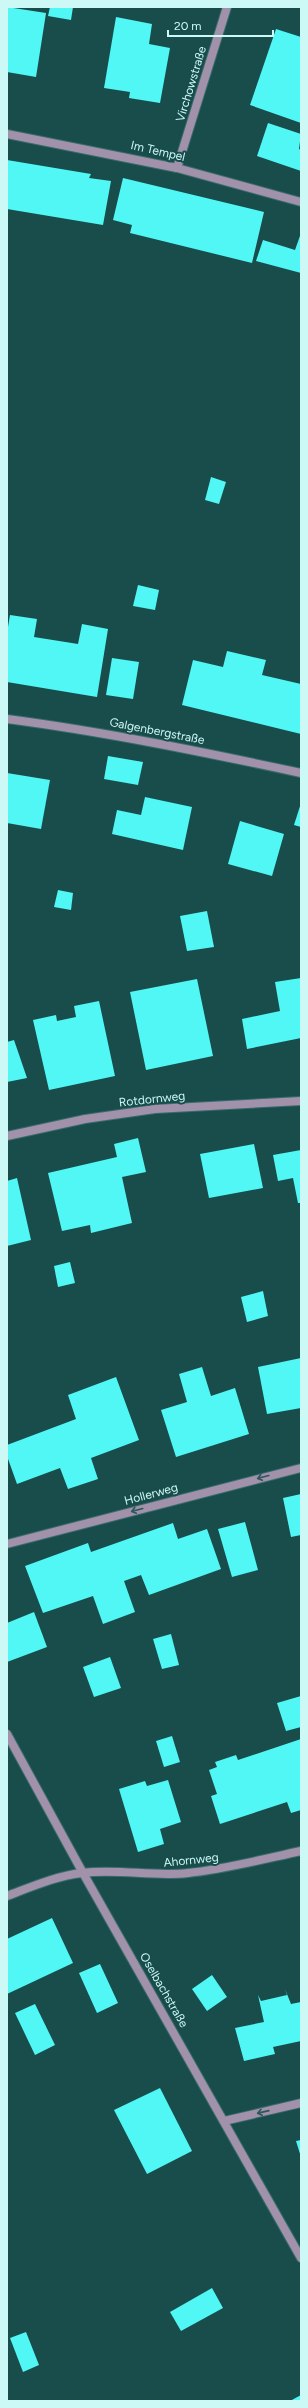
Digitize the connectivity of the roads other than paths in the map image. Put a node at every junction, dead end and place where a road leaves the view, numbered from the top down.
1 (227, 7) edge
2 (7, 134) edge
3 (178, 168) junction
4 (301, 202) edge
5 (7, 719) edge
6 (301, 773) edge
7 (301, 1101) edge
8 (7, 1136) edge
9 (301, 1468) edge
10 (7, 1544) edge
11 (7, 1734) edge
12 (301, 1851) edge
13 (83, 1873) junction
14 (7, 1896) edge
15 (301, 2103) edge
16 (224, 2121) junction
17 (301, 2258) edge

1 - 3 street, Virchowstraße
2 - 3 street, Im Tempel
3 - 4 street, Im Tempel
5 - 6 street, Galgenbergstraße
7 - 8 street, Rotdornweg
9 -> 10 street, Hollerweg
11 - 13 street, Oselbachstraße
12 - 13 street, Ahornweg
13 - 14 street, Ahornweg
13 - 16 street, Oselbachstraße
15 -> 16 street
16 - 17 street, Oselbachstraße

